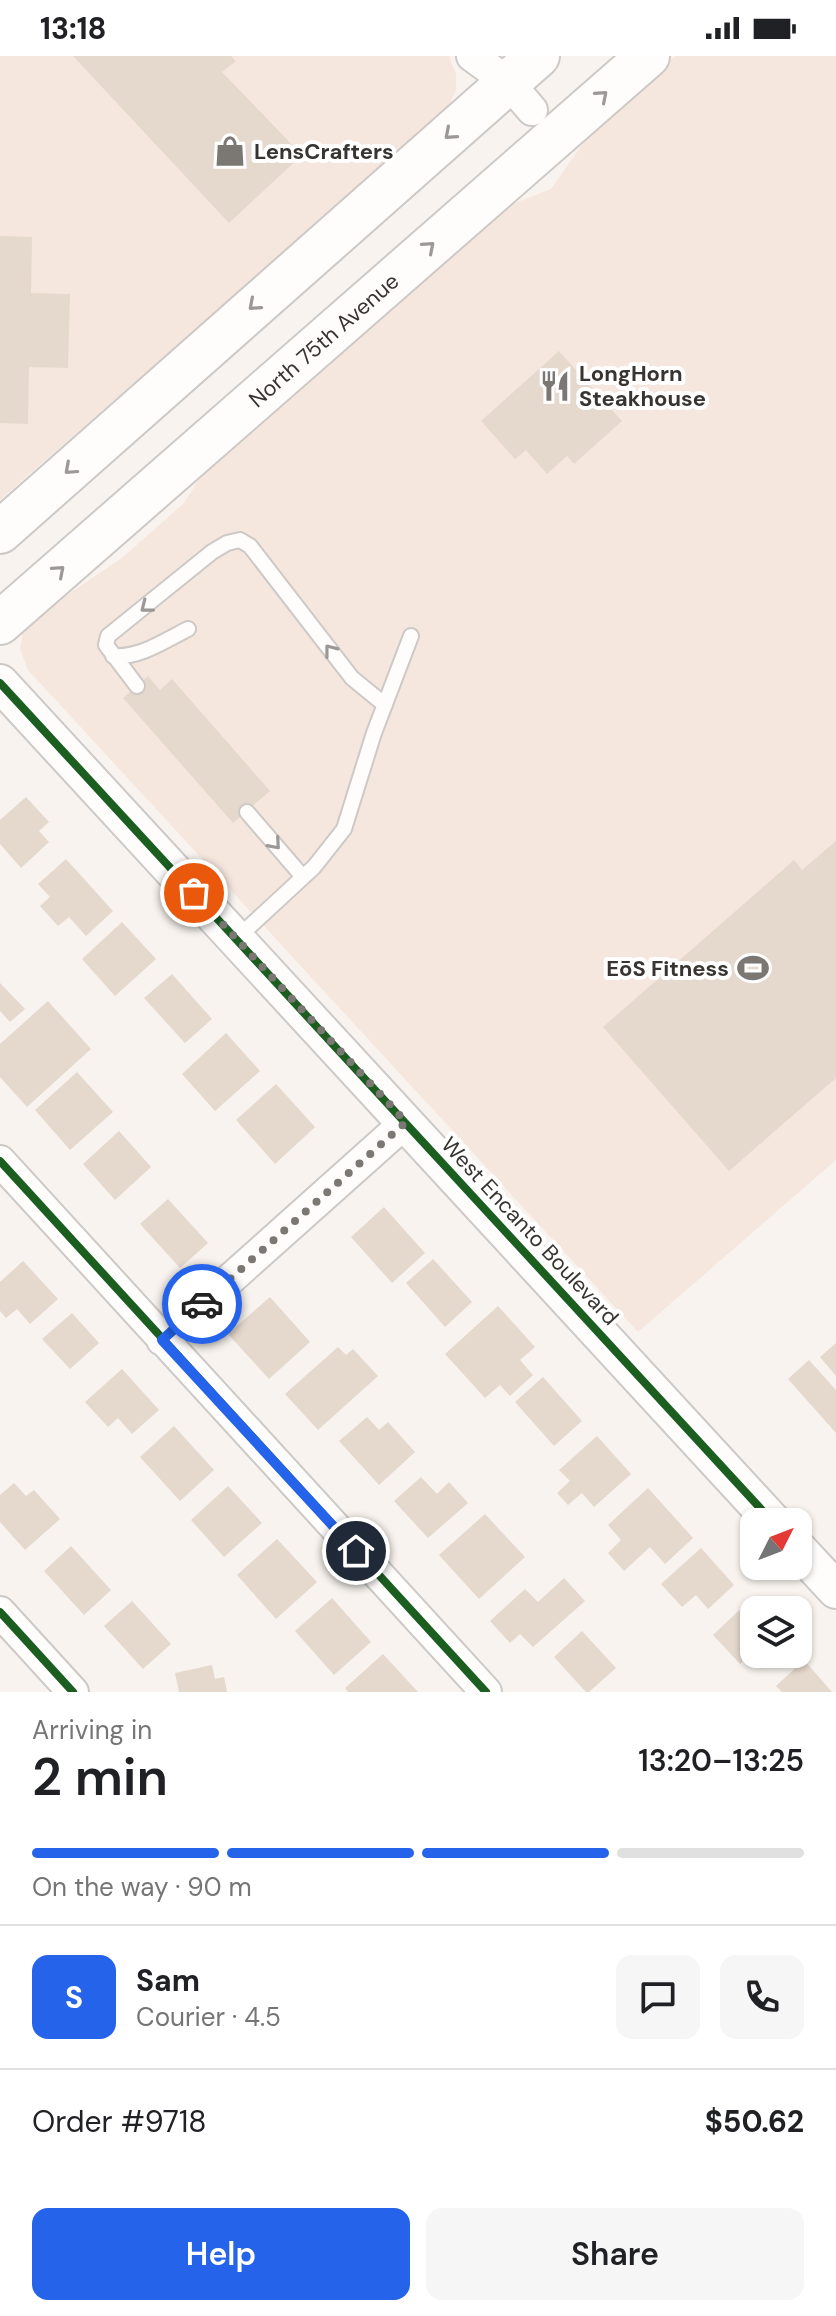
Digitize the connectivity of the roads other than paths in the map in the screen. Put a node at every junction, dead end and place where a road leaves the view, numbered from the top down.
1 (472, 56) edge
2 (648, 56) edge
3 (521, 76) edge
4 (0, 532) edge
5 (0, 623) edge
6 (188, 629) dead end
7 (411, 636) dead end
8 (113, 656) junction
9 (0, 683) edge
10 (137, 686) dead end
11 (385, 705) junction
12 (247, 812) dead end
13 (303, 877) junction
14 (236, 939) junction
15 (406, 1122) junction
16 (0, 1161) edge
17 (162, 1340) junction
18 (760, 1508) edge
19 (812, 1564) edge
20 (836, 1590) edge
21 (0, 1612) edge
22 (73, 1692) edge
23 (486, 1692) edge

1 - 3 street
5 -> 2 main road, North 75th Avenue
3 -> 4 main road
6 - 8 lane
7 - 11 lane
8 - 10 lane
11 -> 8 lane
9 - 14 street, West Encanto Boulevard
11 - 13 lane
12 -> 13 lane
13 - 14 lane
14 - 15 street, West Encanto Boulevard
15 - 17 street
15 - 18 street, West Encanto Boulevard
16 - 17 street
17 - 23 street
19 - 20 street
21 - 22 street

